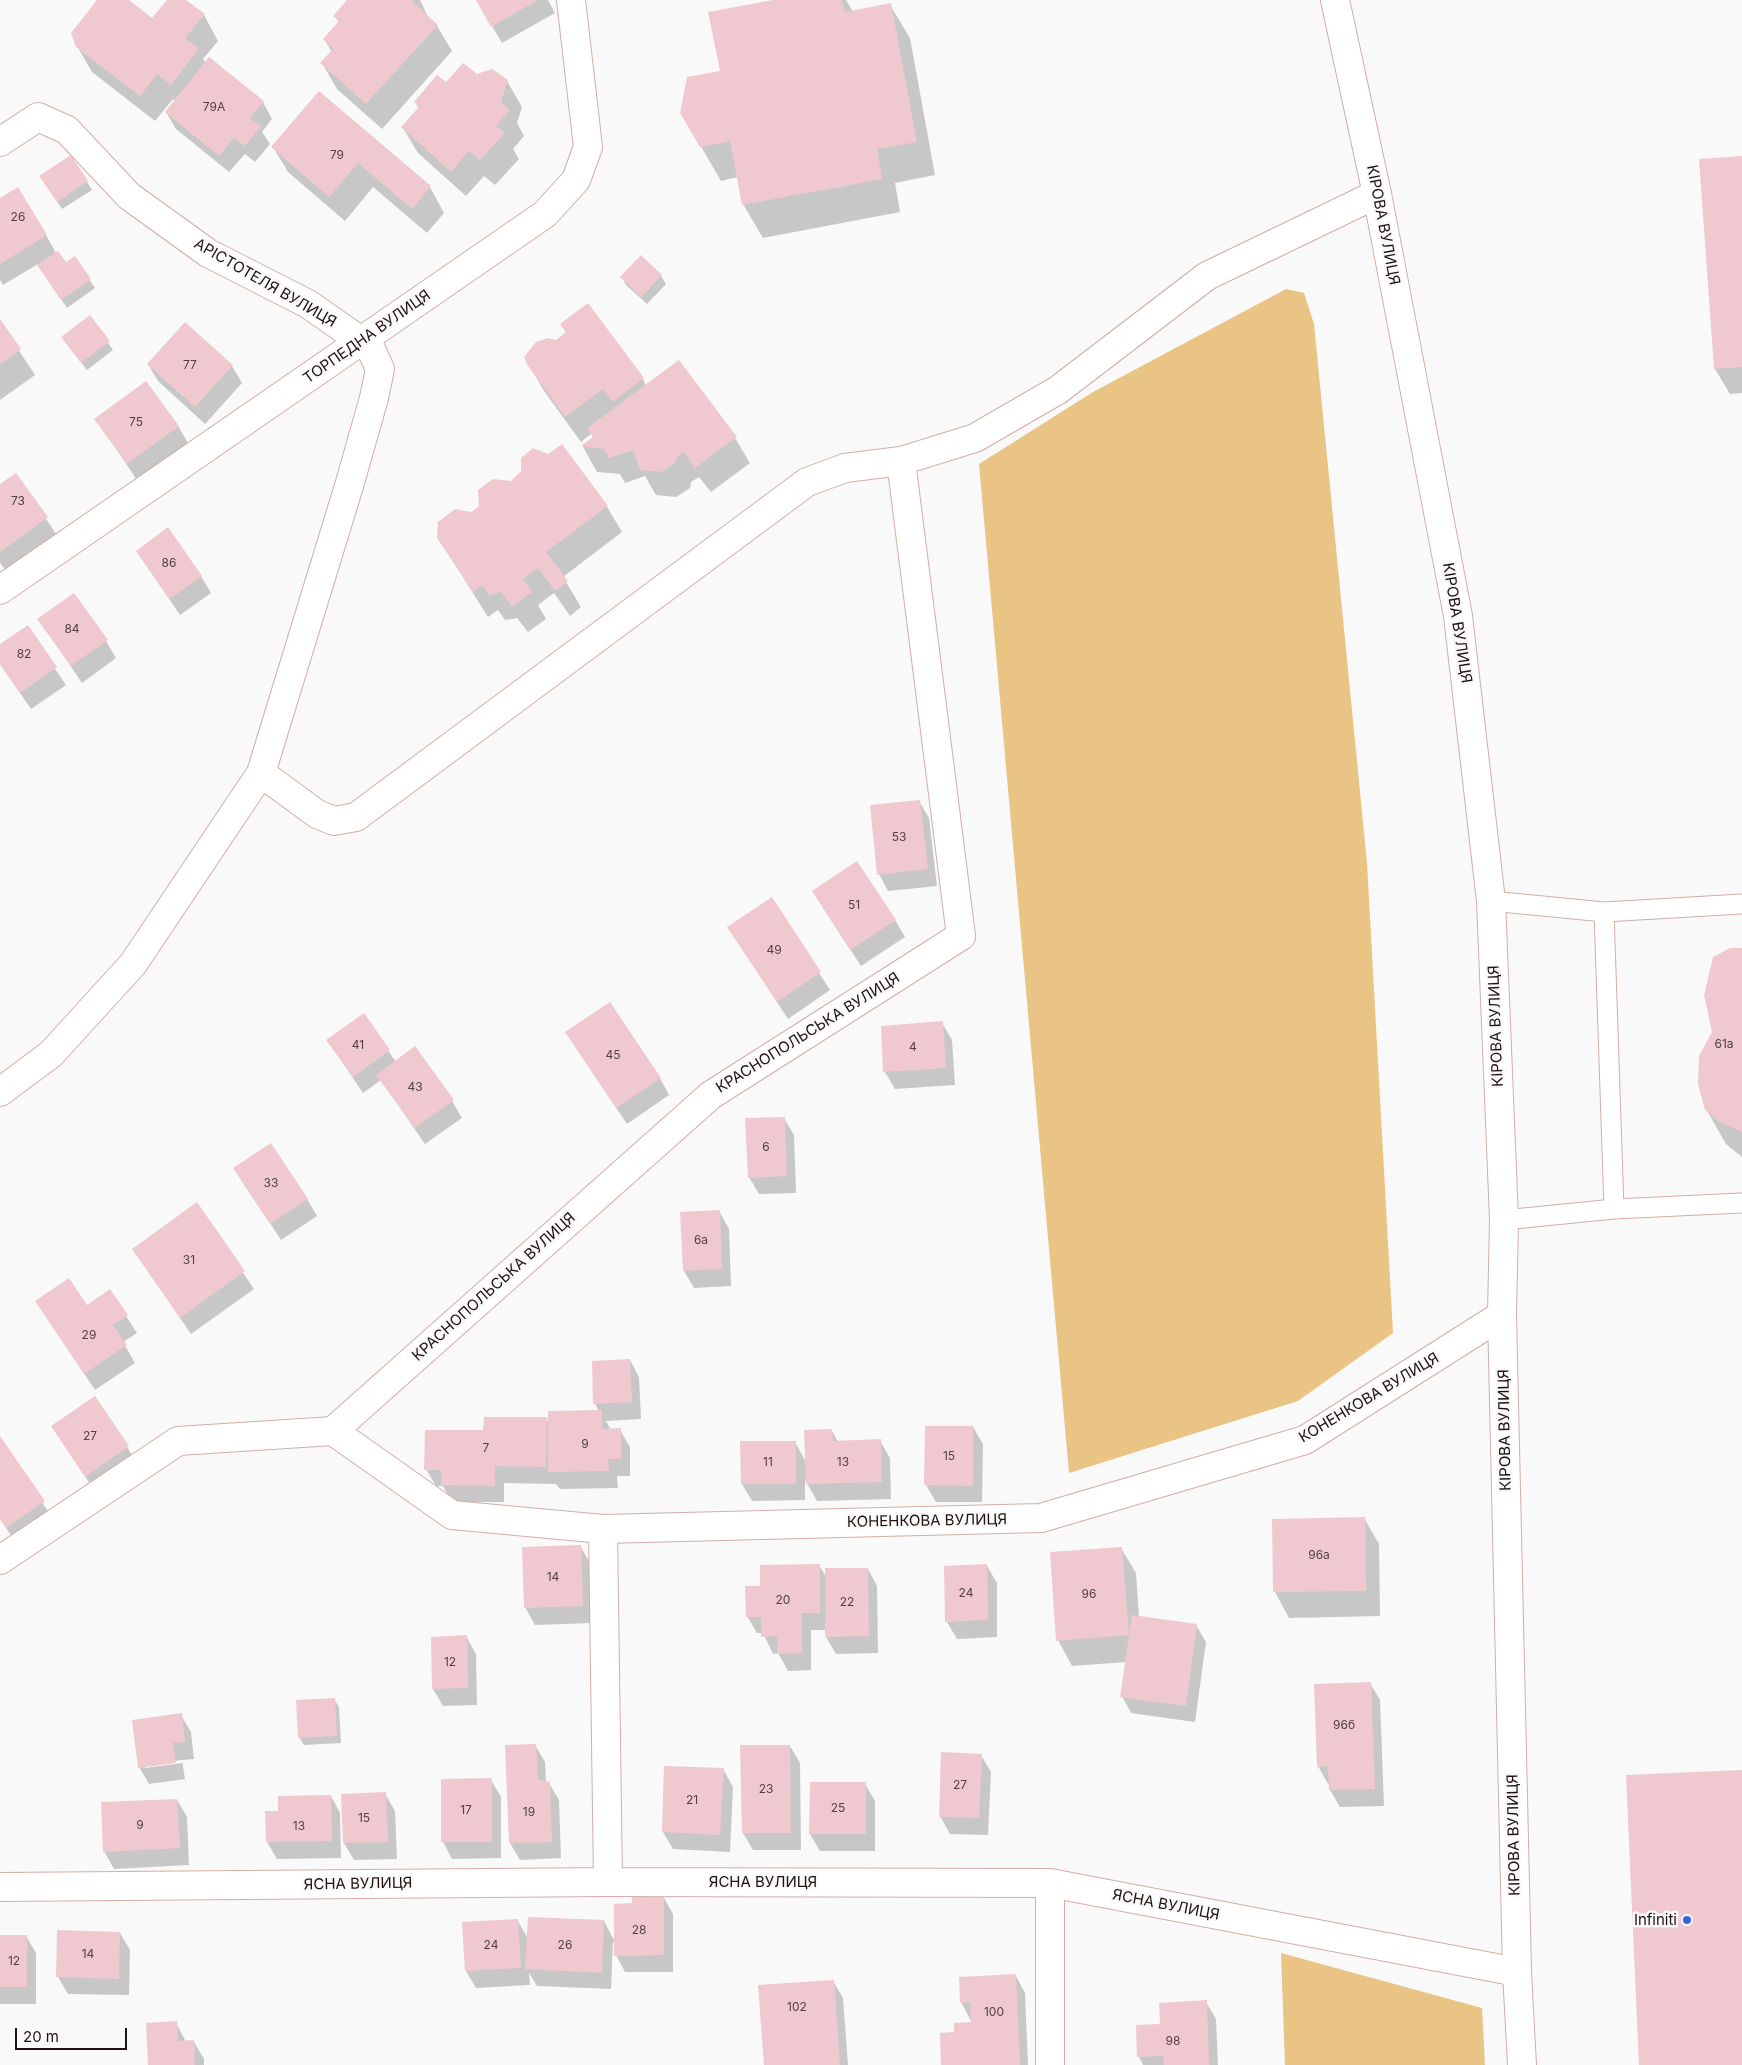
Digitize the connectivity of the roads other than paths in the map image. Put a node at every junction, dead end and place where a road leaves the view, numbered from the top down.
1 (571, 0) edge
2 (1335, 0) edge
3 (0, 142) edge
4 (1377, 194) junction
5 (364, 339) junction
6 (901, 461) junction
7 (0, 590) edge
8 (261, 773) junction
9 (1491, 901) junction
10 (1742, 904) edge
11 (1604, 912) junction
12 (0, 1092) edge
13 (1742, 1203) edge
14 (1614, 1209) junction
15 (1504, 1220) junction
16 (1502, 1315) junction
17 (333, 1431) junction
18 (603, 1529) junction
19 (0, 1560) edge
20 (608, 1882) junction
21 (1050, 1883) junction
22 (0, 1887) edge
23 (1517, 1972) junction
24 (1050, 2065) edge
25 (1522, 2065) edge

1 - 5 street, ТОРПЕДНА ВУЛИЦЯ
2 - 4 street, КІРОВА ВУЛИЦЯ
3 - 5 street, АРІСТОТЕЛЯ ВУЛИЦЯ
4 - 6 street
4 - 9 street, КІРОВА ВУЛИЦЯ
5 - 7 street, ТОРПЕДНА ВУЛИЦЯ
5 - 8 street
6 - 8 street
6 - 17 street, КРАСНОПОЛЬСЬКА ВУЛИЦЯ
8 - 12 street
9 - 11 lane
9 - 15 street, КІРОВА ВУЛИЦЯ
10 - 11 lane
11 - 14 lane
13 - 14 lane
14 - 15 lane
15 - 16 street, КІРОВА ВУЛИЦЯ
16 - 18 street, КОНЕНКОВА ВУЛИЦЯ
16 - 23 street, КІРОВА ВУЛИЦЯ
17 - 18 street, КОНЕНКОВА ВУЛИЦЯ
17 - 19 street
18 - 20 street
20 - 21 street, ЯСНА ВУЛИЦЯ
20 - 22 street, ЯСНА ВУЛИЦЯ
21 - 23 street, ЯСНА ВУЛИЦЯ
21 - 24 street
23 - 25 street, КІРОВА ВУЛИЦЯ

